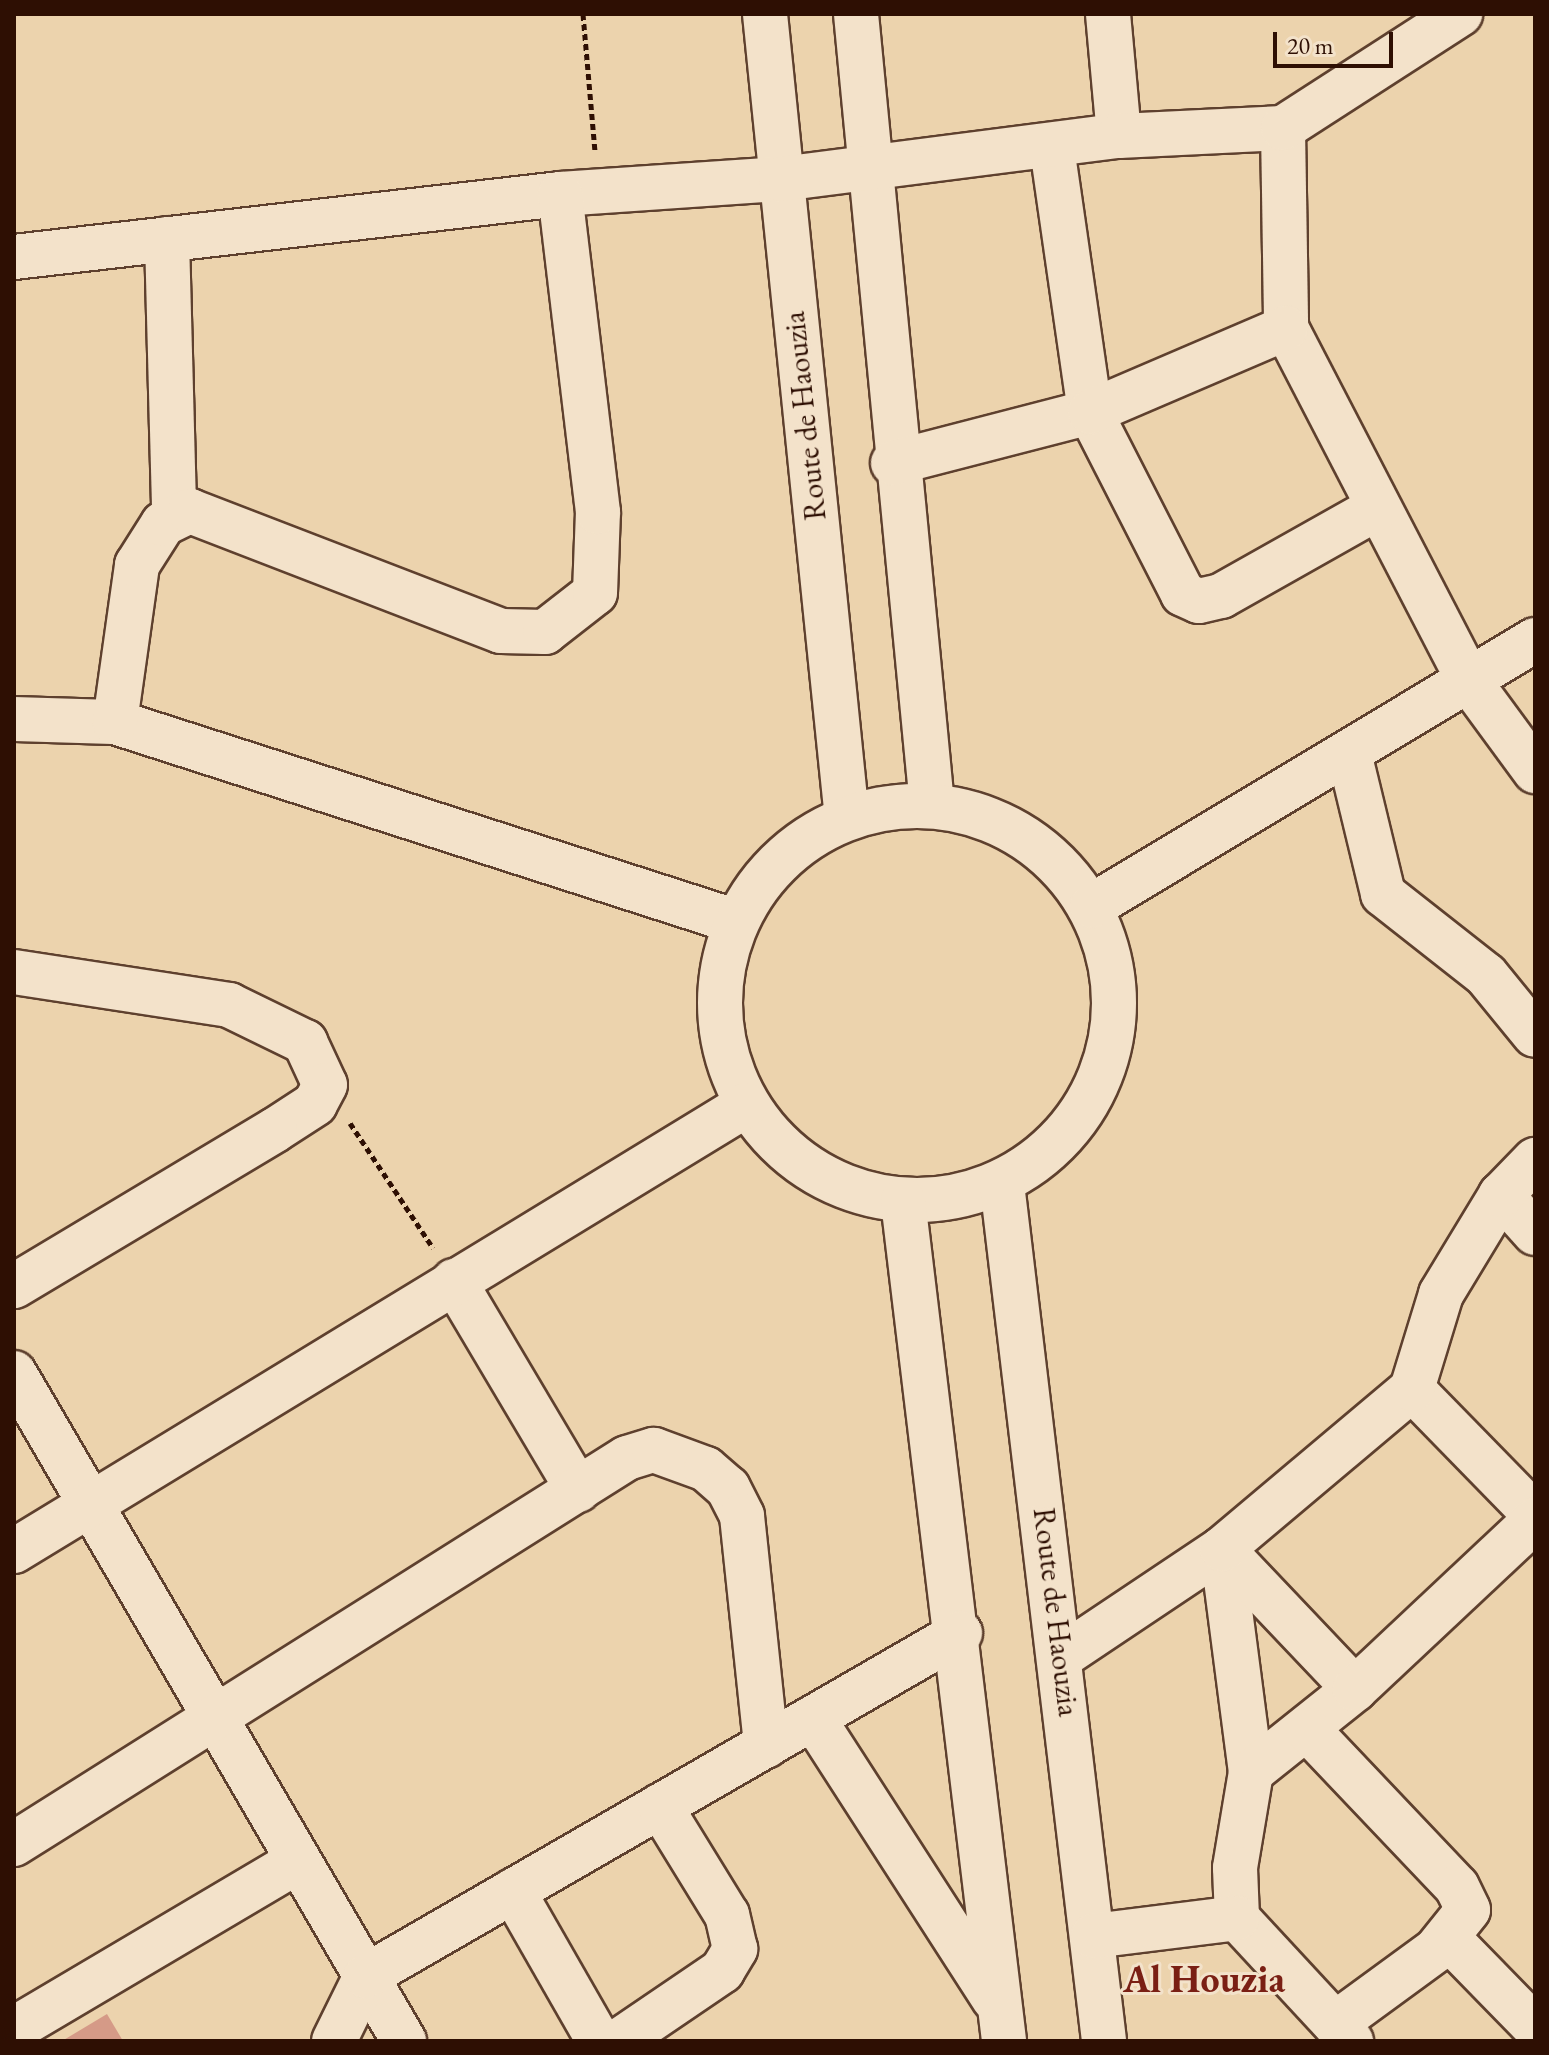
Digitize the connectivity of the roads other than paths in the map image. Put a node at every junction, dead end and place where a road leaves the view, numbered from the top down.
1 (765, 14) edge
2 (856, 14) edge
3 (1108, 14) edge
4 (1460, 14) edge
5 (1283, 128) junction
6 (1119, 136) junction
7 (1052, 148) junction
8 (869, 167) junction
9 (781, 179) junction
10 (579, 193) junction
11 (167, 239) junction
12 (14, 257) edge
13 (1286, 328) junction
14 (1090, 412) junction
15 (893, 463) junction
16 (1377, 508) junction
17 (174, 515) junction
18 (1535, 640) edge
19 (1469, 681) junction
20 (14, 719) edge
21 (115, 722) junction
22 (1349, 753) junction
23 (1535, 771) edge
24 (932, 805) junction
25 (847, 818) junction
26 (1092, 906) junction
27 (737, 922) junction
28 (14, 972) edge
29 (1535, 1035) edge
30 (746, 1105) junction
31 (1535, 1160) edge
32 (1002, 1184) junction
33 (1501, 1195) junction
34 (903, 1201) junction
35 (1535, 1233) edge
36 (454, 1281) junction
37 (14, 1286) edge
38 (14, 1373) edge
39 (1412, 1389) junction
40 (578, 1490) junction
41 (88, 1505) junction
42 (1535, 1518) edge
43 (1222, 1549) junction
44 (14, 1551) edge
45 (960, 1633) junction
46 (1062, 1656) junction
47 (1355, 1689) junction
48 (213, 1718) junction
49 (813, 1718) junction
50 (1308, 1730) junction
51 (766, 1746) junction
52 (1251, 1772) junction
53 (660, 1806) junction
54 (14, 1844) edge
55 (298, 1861) junction
56 (513, 1891) junction
57 (1237, 1918) junction
58 (1093, 1936) junction
59 (1448, 1938) junction
60 (366, 1976) junction
61 (1001, 2024) edge
62 (1535, 2027) edge
63 (14, 2029) edge
64 (1343, 2032) edge
65 (334, 2041) edge
66 (404, 2041) edge
67 (599, 2041) edge
68 (619, 2041) edge
69 (1104, 2041) edge

1 - 9 street, Route de Haouzia
2 - 8 street
3 - 6 street
4 - 5 street
5 - 6 street
5 - 13 street
6 - 7 street
7 - 8 street
7 - 14 street
8 - 9 street
8 - 15 street
9 - 10 street
9 - 25 street, Route de Haouzia
10 - 11 street
10 - 17 street
11 - 12 street
11 - 17 street
13 - 14 street
13 - 16 street
14 - 15 street
14 - 16 street
15 - 24 street
16 - 19 street
17 - 21 street
18 - 19 street
19 - 22 street
19 - 23 street
20 - 21 street
21 - 27 street
22 - 26 street
22 - 29 street
24 - 25 street
24 - 26 street
25 - 27 street
26 - 32 street
27 - 30 street
28 - 37 street
30 - 34 street
30 - 36 street
31 - 33 street
32 - 34 street
32 - 46 street, Route de Haouzia
33 - 35 street
33 - 39 street
34 - 45 street
36 - 40 street
36 - 41 street
38 - 41 street
39 - 42 street
39 - 43 street
40 - 48 street
40 - 51 street
41 - 44 street
41 - 48 street
42 - 47 street
43 - 46 street
43 - 47 street
43 - 52 street
45 - 49 street
45 - 61 street
46 - 58 street, Route de Haouzia
47 - 50 street
48 - 54 street
48 - 55 street
49 - 51 street
49 - 61 street
50 - 52 street
50 - 59 street
51 - 53 street
52 - 57 street
53 - 56 street
53 - 68 street
55 - 60 street
55 - 63 street
56 - 60 street
56 - 67 street
57 - 58 street
57 - 64 street
58 - 69 street, Route de Haouzia
59 - 62 street
59 - 64 street
60 - 65 street
60 - 66 street

